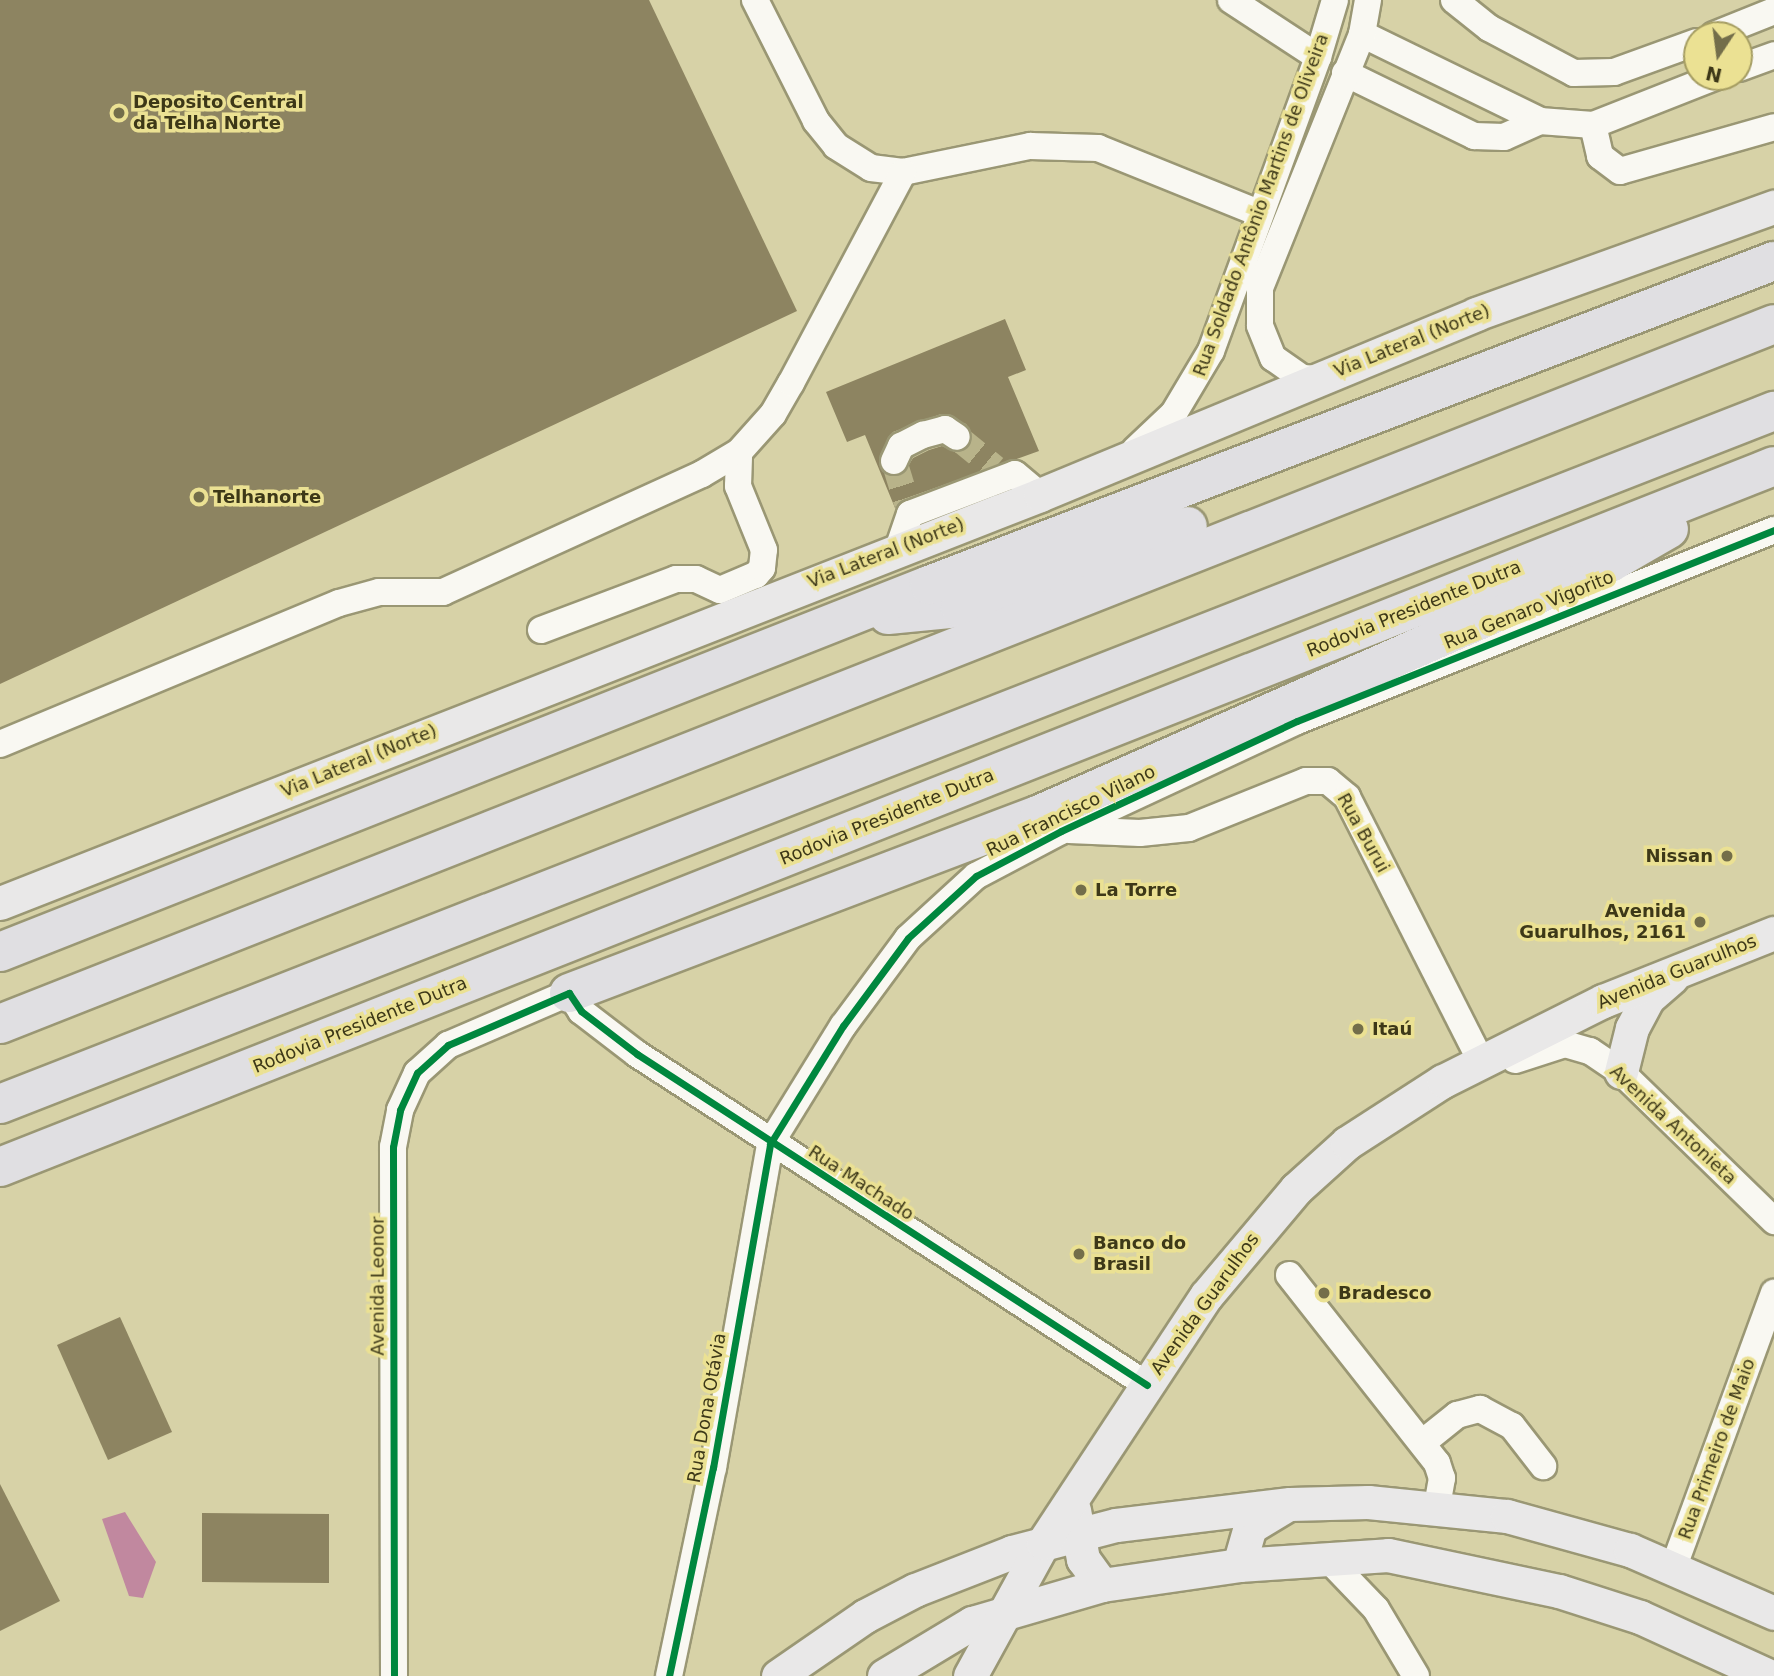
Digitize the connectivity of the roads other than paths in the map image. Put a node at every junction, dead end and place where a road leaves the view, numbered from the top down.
1 (755, 0) edge
2 (1231, 0) edge
3 (1335, 0) edge
4 (1368, 0) edge
5 (1454, 0) edge
6 (1774, 11) edge
7 (1749, 21) edge
8 (1362, 34) junction
9 (1683, 46) edge
10 (1774, 55) edge
11 (1318, 57) junction
12 (1753, 63) edge
13 (1345, 73) junction
14 (1683, 89) edge
15 (1540, 121) junction
16 (1592, 125) junction
17 (1774, 127) edge
18 (903, 172) junction
19 (1774, 207) edge
20 (1259, 213) junction
21 (1774, 261) edge
22 (1774, 298) edge
23 (1774, 324) edge
24 (1321, 379) junction
25 (1774, 411) edge
26 (957, 437) tunnel mouth
27 (739, 452) junction
28 (894, 461) dead end
29 (1119, 462) junction
30 (1774, 466) edge
31 (1017, 479) junction
32 (1725, 486) junction
33 (1774, 530) edge
34 (899, 547) junction
35 (844, 619) junction
36 (541, 630) dead end
37 (1297, 721) joint
38 (0, 744) edge
39 (1061, 831) junction
40 (0, 903) edge
41 (1774, 933) edge
42 (0, 952) edge
43 (1682, 968) junction
44 (569, 993) junction
45 (0, 1024) edge
46 (1481, 1061) junction
47 (1621, 1072) junction
48 (1443, 1081) junction
49 (0, 1104) edge
50 (771, 1144) junction
51 (0, 1167) edge
52 (1774, 1221) edge
53 (1289, 1275) dead end
54 (1774, 1293) edge
55 (1147, 1385) junction
56 (1422, 1443) junction
57 (1543, 1466) dead end
58 (1073, 1497) junction
59 (1290, 1504) junction
60 (1437, 1506) junction
61 (1078, 1533) junction
62 (1043, 1543) junction
63 (1388, 1555) junction
64 (1328, 1559) junction
65 (1239, 1565) junction
66 (1674, 1566) junction
67 (1102, 1585) junction
68 (1009, 1609) junction
69 (1376, 1609) junction
70 (1774, 1613) edge
71 (1415, 1675) edge
72 (394, 1676) edge
73 (669, 1676) edge
74 (778, 1676) edge
75 (884, 1676) edge
76 (970, 1676) edge
77 (1769, 1676) edge

1 - 18 street
2 - 11 street
3 - 11 street, Rua Soldado Antônio Martins de Oliveira
4 - 8 street, Rua Soldado Antônio Martins de Oliveira
5 - 9 street
6 - 7 street
8 - 13 street, Rua Soldado Antônio Martins de Oliveira
8 - 15 street
10 - 12 street
11 - 20 street, Rua Soldado Antônio Martins de Oliveira
13 - 15 street
13 - 24 street, Rua Soldado Antônio Martins de Oliveira
14 - 16 street
15 - 16 street
16 - 17 street
18 - 20 street
18 - 27 street
19 - 24 main road, Via Lateral (Norte)
20 - 29 street, Rua Soldado Antônio Martins de Oliveira
21 - 35 highway
22 - 35 highway
23 - 45 highway
24 - 29 main road, Via Lateral (Norte)
25 - 49 highway
26 - 28 street
27 - 36 street
27 - 38 street
29 - 31 main road, Via Lateral (Norte)
30 - 32 highway, Rodovia Presidente Dutra
31 - 34 main road, Via Lateral (Norte)
31 - 34 street
32 - 44 highway
32 - 51 highway, Rodovia Presidente Dutra
33 - 37 street, Rua Genaro Vigorito
34 - 40 main road, Via Lateral (Norte)
35 - 42 highway
37 - 39 street, Rua Francisco Vilano
39 - 46 street, Rua Burui
39 - 50 street, Rua Francisco Vilano
41 - 43 main road, Avenida Guarulhos
43 - 46 main road, Avenida Guarulhos
43 - 47 main road
44 - 50 street, Rua Machado
44 - 72 street, Avenida Leonor
46 - 48 main road, Avenida Guarulhos
47 - 48 street, Avenida Antonieta
47 - 52 street, Avenida Antonieta
48 - 55 main road, Avenida Guarulhos
50 - 55 street, Rua Machado
50 - 73 street, Rua Dona Otávia
53 - 56 street
54 - 66 street, Rua Primeiro de Maio
55 - 58 main road, Avenida Guarulhos
56 - 57 street
56 - 60 street
58 - 61 main road
58 - 62 main road, Avenida Guarulhos
59 - 60 main road
59 - 61 main road
59 - 65 main road
60 - 66 main road
61 - 62 main road
61 - 67 main road
62 - 68 main road, Avenida Guarulhos
62 - 74 main road
63 - 64 main road
63 - 69 street
63 - 77 main road
64 - 65 main road
64 - 69 street
65 - 67 main road
66 - 70 main road
67 - 68 main road
68 - 75 main road
68 - 76 main road, Avenida Guarulhos
69 - 71 street

